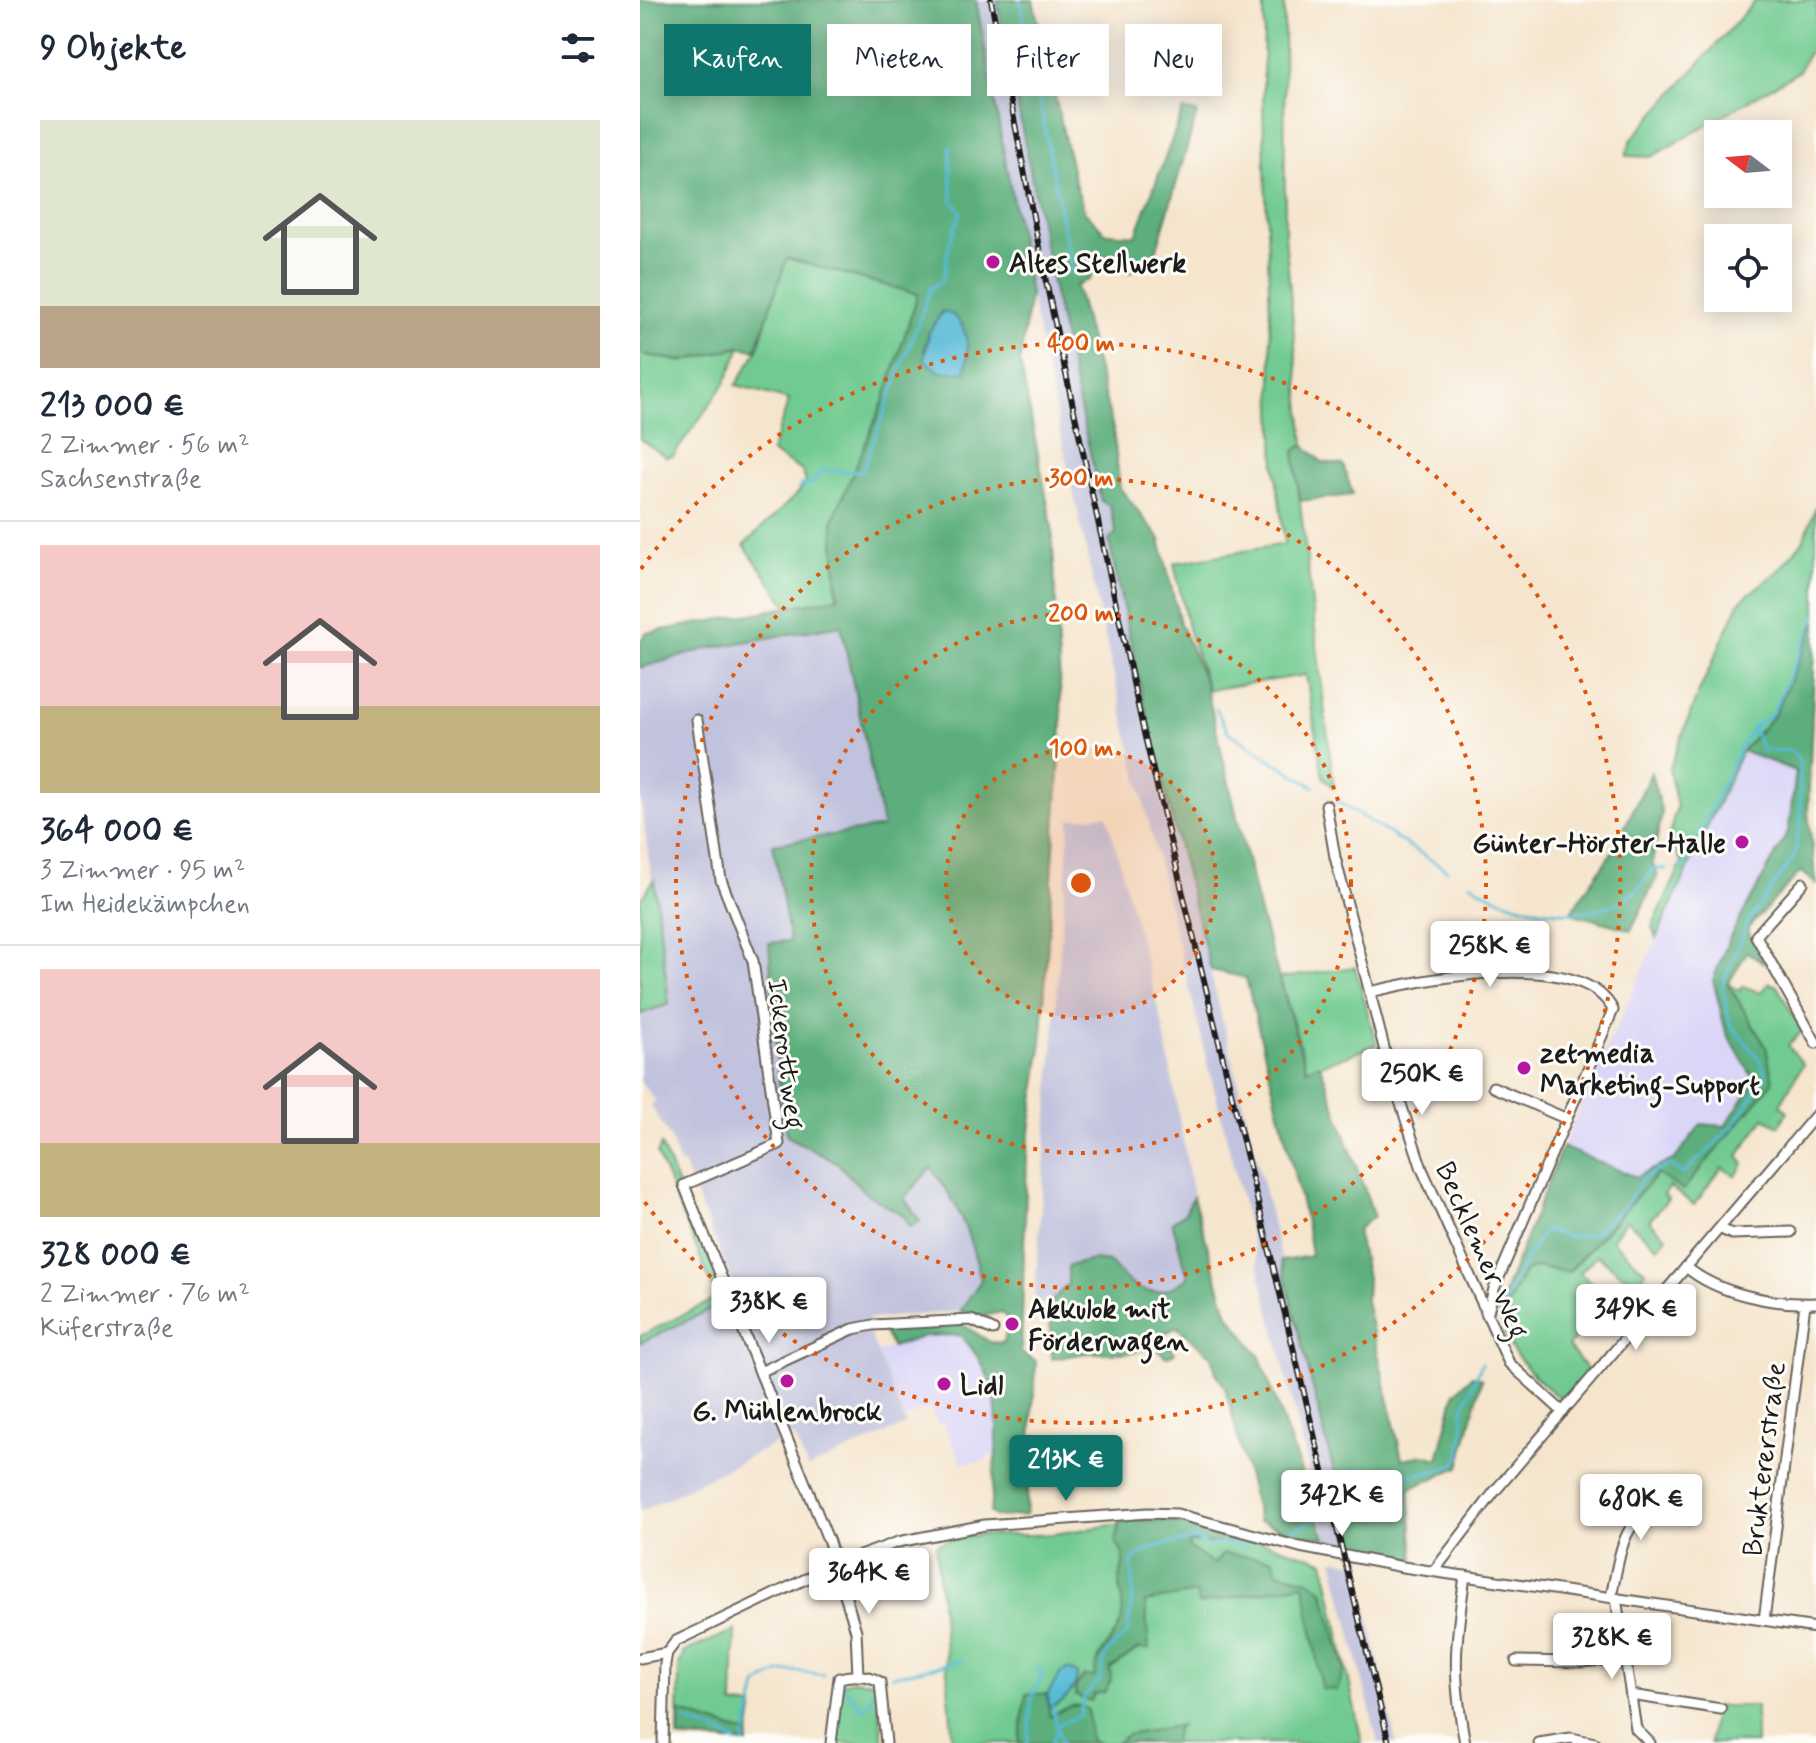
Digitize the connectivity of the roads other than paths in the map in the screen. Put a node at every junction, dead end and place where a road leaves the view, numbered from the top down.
1 (697, 720) dead end
2 (1326, 805) dead end
3 (1803, 883) dead end
4 (1370, 992) junction
5 (1816, 1043) edge
6 (1493, 1087) dead end
7 (1816, 1115) edge
8 (1567, 1119) junction
9 (1721, 1229) junction
10 (1791, 1232) dead end
11 (1686, 1267) junction
12 (1811, 1303) edge
13 (1487, 1316) junction
14 (993, 1330) dead end
15 (762, 1371) junction
16 (1563, 1412) junction
17 (1694, 1507) dead end
18 (835, 1565) junction
19 (1434, 1571) junction
20 (1465, 1576) junction
21 (1613, 1598) junction
22 (1764, 1620) junction
23 (1816, 1628) edge
24 (667, 1653) junction
25 (640, 1658) edge
26 (1625, 1658) junction
27 (1516, 1661) dead end
28 (858, 1676) junction
29 (1631, 1695) junction
30 (1721, 1709) dead end
31 (663, 1743) edge
32 (831, 1743) edge
33 (886, 1743) edge
34 (1465, 1743) edge
35 (1539, 1743) edge
36 (1595, 1743) edge
37 (1650, 1743) edge

1 - 15 street, Ickerottweg
2 - 4 street, Becklemer Weg
3 - 5 street
4 - 8 street
4 - 13 street, Becklemer Weg
6 - 8 street
7 - 9 street
8 - 13 street
9 - 10 street
9 - 11 street
11 - 12 street
11 - 16 street
12 - 22 street, Bruktererstraße
13 - 16 street, Becklemer Weg
14 - 15 street
15 - 18 street, Ickerottweg
16 - 19 street
17 - 21 street
18 - 19 street
18 - 24 street
18 - 28 street, Ickerottweg
19 - 20 street
20 - 21 street
20 - 34 street
21 - 22 street
21 - 26 street
22 - 23 street
24 - 25 street
24 - 31 street
26 - 27 street
26 - 29 street
28 - 32 street
28 - 33 street
29 - 30 street
29 - 37 street
35 - 36 street

